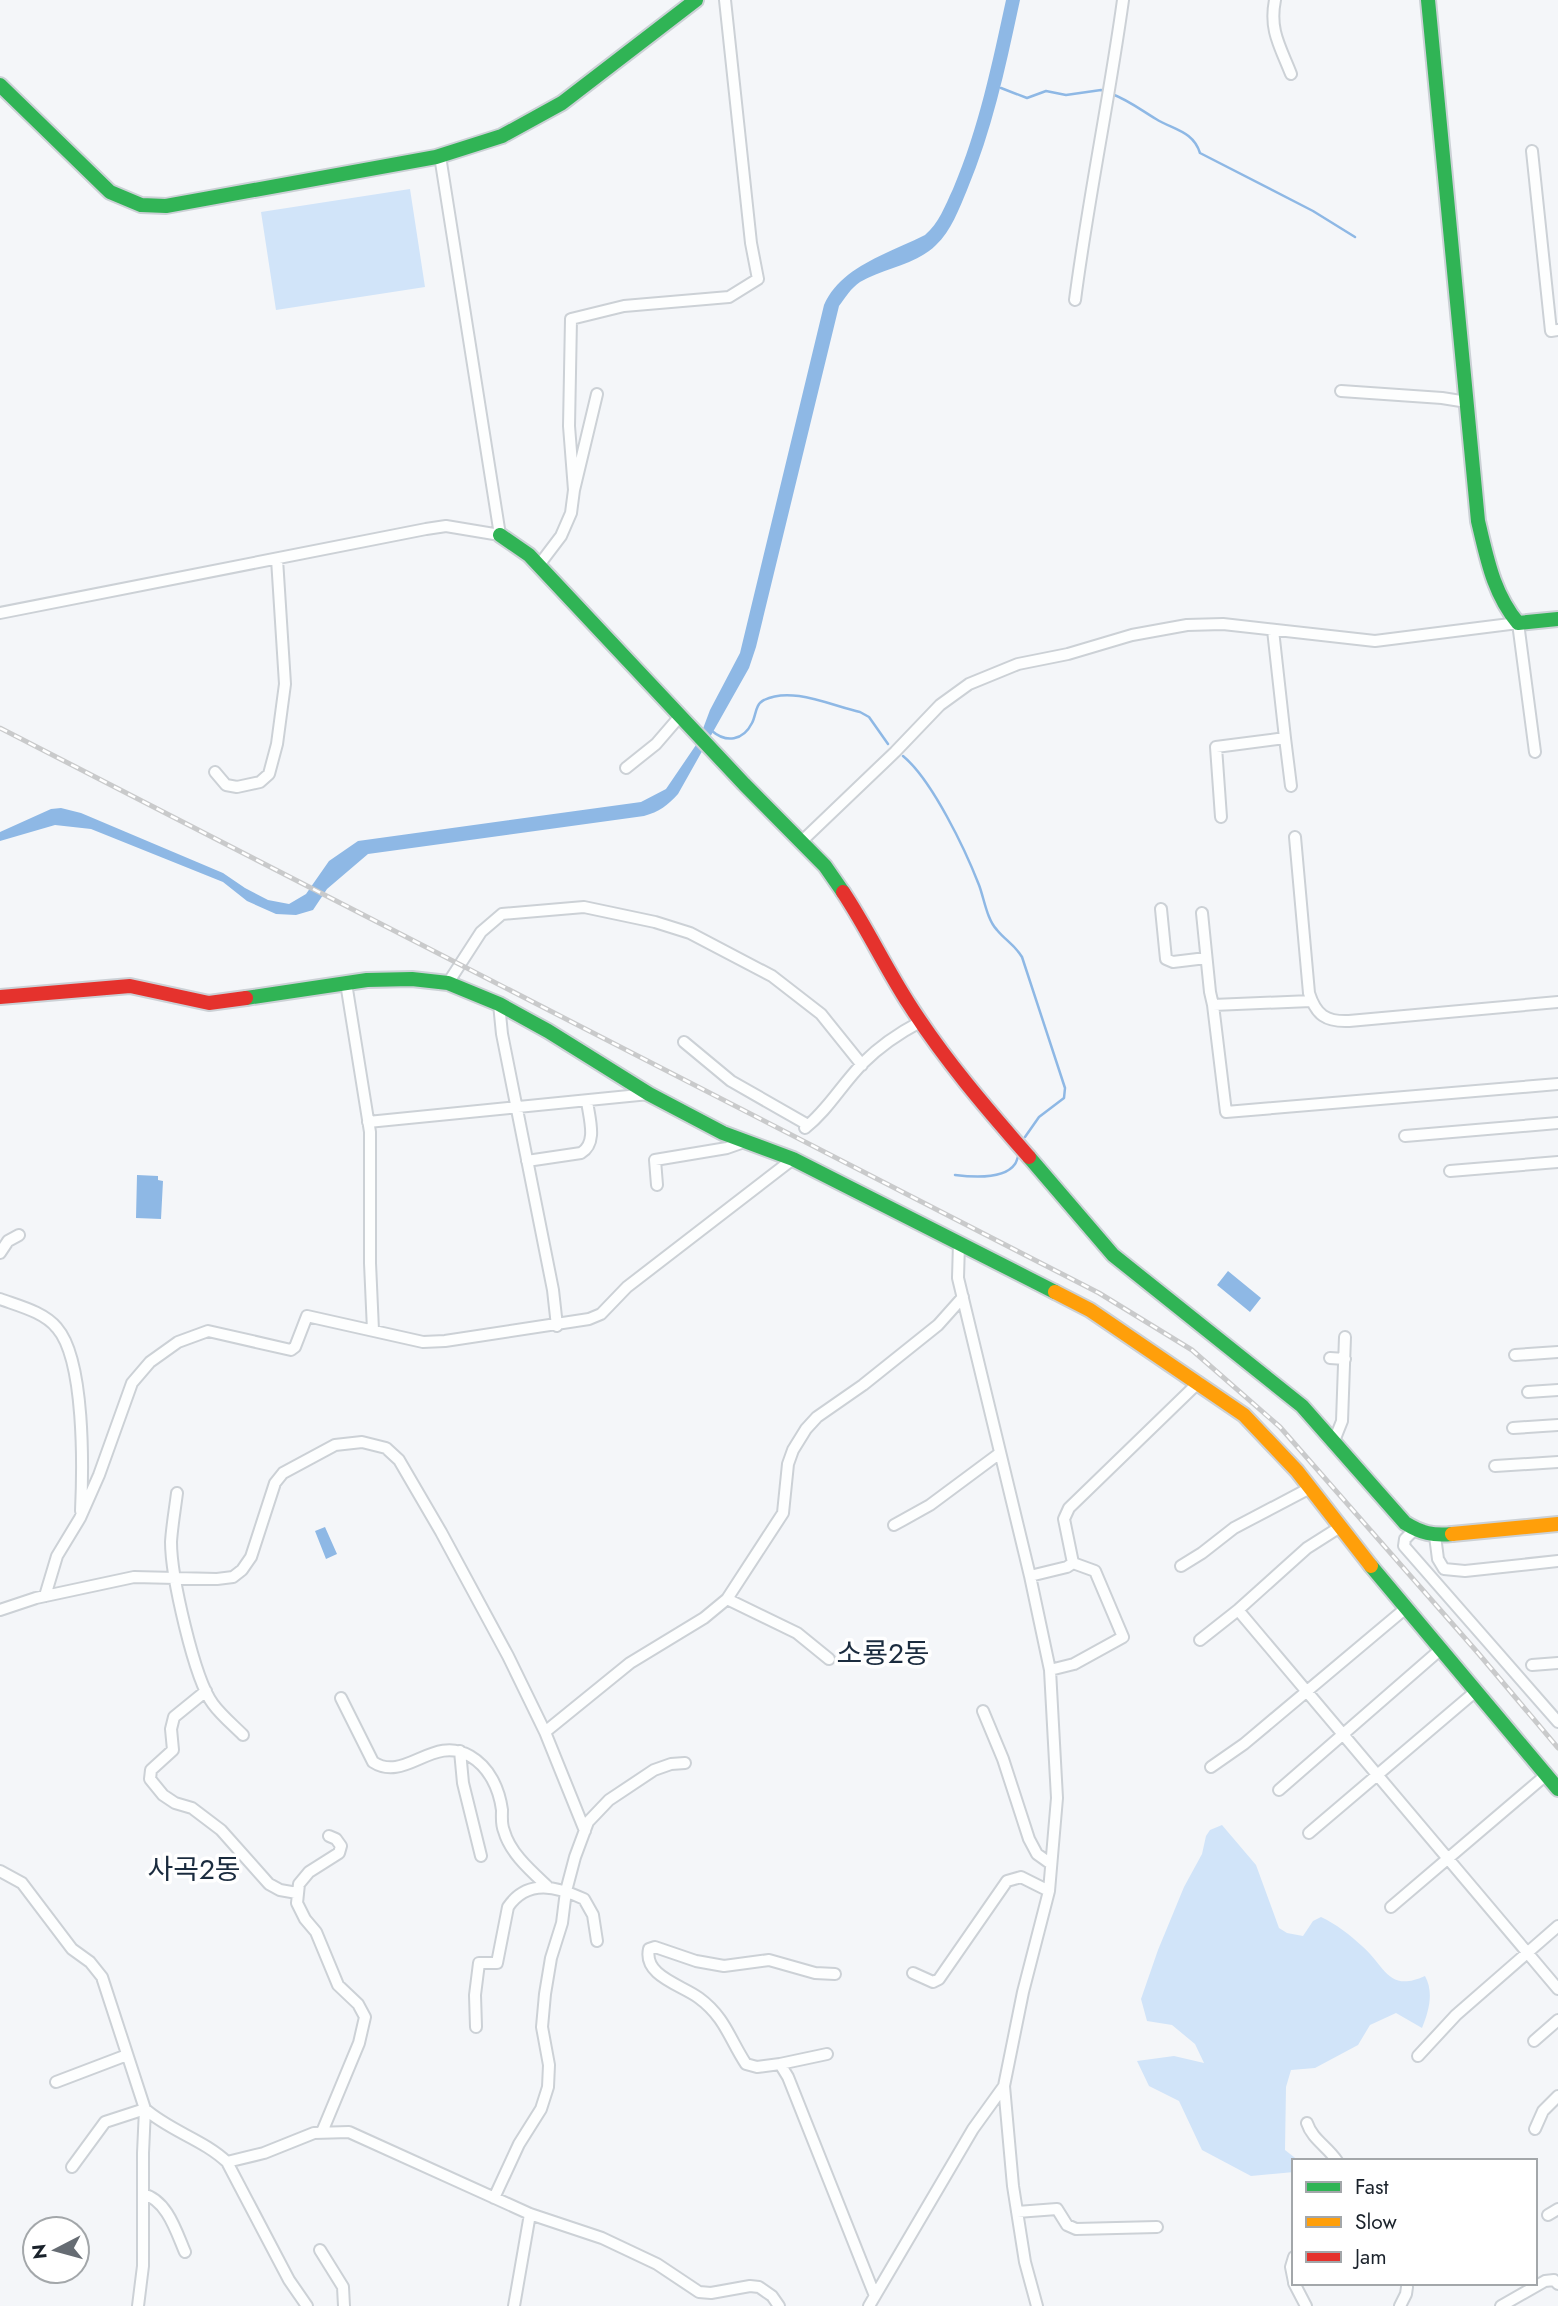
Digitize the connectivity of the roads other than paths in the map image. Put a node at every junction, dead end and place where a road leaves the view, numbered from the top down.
1 (696, 0) edge
2 (724, 0) edge
3 (1123, 0) edge
4 (1275, 0) edge
5 (1428, 0) edge
6 (1291, 74) dead end
7 (0, 85) edge
8 (1532, 151) dead end
9 (440, 156) junction
10 (1075, 300) dead end
11 (1558, 330) edge
12 (1341, 391) dead end
13 (597, 394) dead end
14 (1467, 402) junction
15 (574, 491) junction
16 (500, 535) junction
17 (277, 559) junction
18 (539, 565) junction
19 (0, 613) edge
20 (1558, 619) edge
21 (1518, 623) junction
22 (1273, 630) junction
23 (681, 715) junction
24 (1285, 738) junction
25 (1535, 752) dead end
26 (626, 768) dead end
27 (215, 772) dead end
28 (1291, 786) dead end
29 (1221, 817) dead end
30 (1295, 837) dead end
31 (802, 841) junction
32 (1161, 909) dead end
33 (1202, 913) dead end
34 (1206, 958) junction
35 (346, 983) junction
36 (447, 983) junction
37 (0, 998) edge
38 (1311, 1001) junction
39 (1558, 1002) edge
40 (499, 1004) junction
41 (1213, 1005) junction
42 (920, 1022) junction
43 (684, 1042) dead end
44 (862, 1065) junction
45 (1558, 1084) edge
46 (649, 1094) junction
47 (587, 1101) junction
48 (517, 1108) junction
49 (368, 1122) junction
50 (1558, 1123) edge
51 (1405, 1136) dead end
52 (747, 1141) junction
53 (793, 1160) junction
54 (527, 1161) junction
55 (1558, 1162) edge
56 (1450, 1171) dead end
57 (657, 1185) dead end
58 (19, 1235) dead end
59 (959, 1242) junction
60 (0, 1254) edge
61 (963, 1297) junction
62 (0, 1299) edge
63 (557, 1326) junction
64 (373, 1331) junction
65 (1345, 1338) dead end
66 (1558, 1352) edge
67 (1515, 1355) dead end
68 (1329, 1358) dead end
69 (1345, 1359) junction
70 (1199, 1382) junction
71 (1558, 1390) edge
72 (1528, 1392) dead end
73 (1558, 1425) edge
74 (1513, 1428) dead end
75 (1334, 1441) junction
76 (1000, 1453) junction
77 (1558, 1462) edge
78 (1495, 1466) dead end
79 (1310, 1488) junction
80 (177, 1493) dead end
81 (80, 1518) junction
82 (1558, 1524) edge
83 (894, 1525) dead end
84 (1340, 1527) junction
85 (1415, 1529) junction
86 (1435, 1536) junction
87 (1558, 1561) edge
88 (1073, 1563) junction
89 (1181, 1566) dead end
90 (1030, 1576) junction
91 (175, 1579) junction
92 (46, 1596) junction
93 (727, 1599) junction
94 (1406, 1608) junction
95 (0, 1610) edge
96 (1238, 1610) junction
97 (1200, 1640) dead end
98 (1441, 1649) junction
99 (829, 1659) dead end
100 (1558, 1662) edge
101 (1532, 1665) dead end
102 (1051, 1671) junction
103 (206, 1691) junction
104 (1476, 1691) junction
105 (1308, 1692) junction
106 (341, 1698) dead end
107 (983, 1712) dead end
108 (1558, 1722) edge
109 (545, 1732) junction
110 (1343, 1733) junction
111 (243, 1735) dead end
112 (460, 1751) junction
113 (685, 1763) dead end
114 (1210, 1767) dead end
115 (1378, 1774) junction
116 (1546, 1775) junction
117 (1558, 1789) edge
118 (1279, 1790) dead end
119 (585, 1830) junction
120 (1309, 1833) dead end
121 (329, 1836) dead end
122 (481, 1856) dead end
123 (1449, 1858) junction
124 (1051, 1864) junction
125 (0, 1871) edge
126 (547, 1886) junction
127 (566, 1891) junction
128 (1049, 1891) junction
129 (297, 1893) junction
130 (1391, 1907) dead end
131 (1558, 1926) edge
132 (597, 1941) dead end
133 (1528, 1953) junction
134 (835, 1973) dead end
135 (913, 1973) dead end
136 (1558, 1989) edge
137 (1558, 2020) edge
138 (477, 2027) dead end
139 (1534, 2041) dead end
140 (827, 2054) dead end
141 (127, 2056) junction
142 (1418, 2056) dead end
143 (780, 2064) junction
144 (56, 2082) dead end
145 (1004, 2087) junction
146 (1558, 2096) edge
147 (145, 2109) junction
148 (1307, 2123) dead end
149 (1535, 2130) dead end
150 (322, 2132) junction
151 (1336, 2159) edge
152 (227, 2162) junction
153 (72, 2167) dead end
154 (143, 2194) junction
155 (494, 2197) junction
156 (1017, 2212) junction
157 (530, 2214) junction
158 (1157, 2227) dead end
159 (320, 2250) dead end
160 (186, 2252) dead end
161 (1558, 2284) edge
162 (1295, 2285) edge
163 (1407, 2287) dead end
164 (711, 2293) junction
165 (872, 2301) edge
166 (138, 2306) edge
167 (307, 2306) edge
168 (344, 2306) edge
169 (514, 2306) edge
170 (713, 2306) edge
171 (779, 2306) edge
172 (1037, 2306) edge
173 (1306, 2306) edge
174 (1400, 2306) edge
175 (1501, 2306) edge

1 - 9 street
2 - 15 street
3 - 10 street
4 - 6 street
5 - 14 street
7 - 9 street
8 - 11 street
9 - 16 street
12 - 14 street
13 - 15 street
14 - 21 street
15 - 18 street
16 - 17 street
16 - 18 street
17 - 19 street
17 - 27 street
18 - 23 street
20 - 21 street
21 - 22 street
21 - 25 street
22 - 24 street
22 - 31 street
23 - 26 street
23 - 31 street
24 - 28 street
24 - 29 street
30 - 38 street
31 - 42 street
32 - 34 street
33 - 34 street
34 - 41 street
35 - 36 street
35 - 37 street
35 - 49 street
36 - 40 street
36 - 44 street
38 - 39 street
38 - 41 street
40 - 46 street
40 - 48 street
41 - 45 street
42 - 44 street
42 - 75 street
43 - 44 street
46 - 47 street
46 - 52 street
47 - 48 street
47 - 54 street
48 - 49 street
48 - 54 street
49 - 64 street
50 - 51 street
52 - 53 street
52 - 57 street
53 - 59 street
53 - 63 street
54 - 63 street
55 - 56 street
58 - 60 street
59 - 61 street
59 - 70 street
61 - 76 street
61 - 93 street
62 - 81 street
63 - 64 street
64 - 81 street
65 - 69 street
66 - 67 street
68 - 69 street
69 - 75 street
70 - 79 street
70 - 88 street
71 - 72 street
73 - 74 street
75 - 85 street
76 - 83 street
76 - 90 street
77 - 78 street
79 - 84 street
79 - 89 street
80 - 91 street
81 - 92 street
82 - 86 street
84 - 94 street
84 - 96 street
85 - 86 street
85 - 108 street
86 - 87 street
88 - 90 street
88 - 102 street
90 - 102 street
91 - 92 street
91 - 103 street
91 - 109 street
92 - 95 street
93 - 99 street
93 - 109 street
94 - 98 street
94 - 105 street
96 - 97 street
96 - 105 street
98 - 104 street
98 - 110 street
100 - 101 street
102 - 124 street
103 - 111 street
103 - 129 street
104 - 115 street
104 - 116 street
105 - 110 street
105 - 114 street
106 - 112 street
107 - 124 street
109 - 119 street
110 - 115 street
110 - 118 street
112 - 122 street
112 - 126 street
113 - 119 street
115 - 120 street
115 - 123 street
116 - 117 street
116 - 123 street
119 - 127 street
121 - 129 street
123 - 130 street
123 - 133 street
124 - 128 street
125 - 141 street
126 - 127 street
126 - 138 street
127 - 132 street
127 - 155 street
128 - 135 street
128 - 145 street
129 - 150 street
131 - 133 street
133 - 136 street
133 - 142 street
134 - 143 street
137 - 139 street
140 - 143 street
141 - 144 street
141 - 147 street
143 - 165 street
145 - 156 street
145 - 165 street
146 - 149 street
147 - 152 street
147 - 153 street
147 - 154 street
148 - 151 street
150 - 152 street
150 - 155 street
152 - 167 street
154 - 160 street
154 - 166 street
155 - 157 street
156 - 158 street
156 - 172 street
157 - 164 street
157 - 169 street
159 - 168 street
161 - 175 street
162 - 173 street
163 - 174 street
164 - 170 street
164 - 171 street

